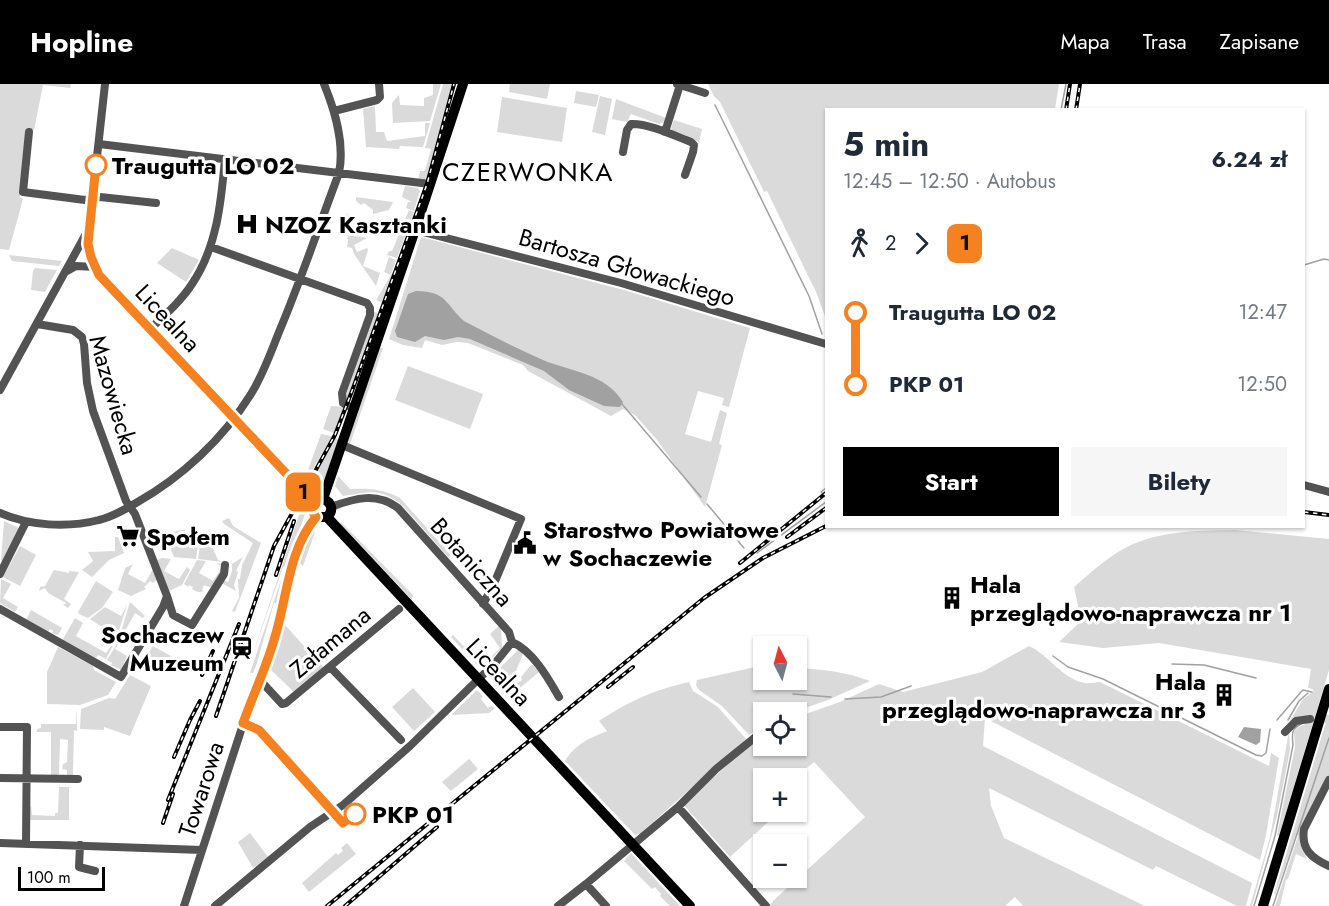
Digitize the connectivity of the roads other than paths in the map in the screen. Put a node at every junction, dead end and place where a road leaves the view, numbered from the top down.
1 (105, 84) edge
2 (324, 84) edge
3 (379, 84) edge
4 (463, 84) edge
5 (679, 85) edge
6 (705, 93) dead end
7 (334, 111) junction
8 (29, 132) dead end
9 (665, 132) junction
10 (99, 144) junction
11 (623, 152) dead end
12 (225, 159) junction
13 (339, 173) junction
14 (685, 175) dead end
15 (430, 184) junction
16 (92, 198) junction
17 (156, 203) dead end
18 (89, 229) junction
19 (415, 230) junction
20 (211, 247) junction
21 (95, 267) junction
22 (66, 271) junction
23 (300, 279) junction
24 (37, 324) junction
25 (150, 329) junction
26 (825, 344) edge
27 (0, 390) edge
28 (354, 409) junction
29 (233, 417) junction
30 (342, 445) junction
31 (1305, 485) edge
32 (1329, 492) edge
33 (318, 501) junction
34 (130, 507) junction
35 (0, 513) edge
36 (325, 514) junction
37 (26, 522) junction
38 (225, 565) dead end
39 (0, 574) edge
40 (167, 596) junction
41 (483, 604) junction
42 (404, 606) junction
43 (0, 609) edge
44 (160, 611) junction
45 (173, 615) junction
46 (512, 642) junction
47 (330, 667) junction
48 (259, 679) junction
49 (476, 681) junction
50 (1329, 689) edge
51 (559, 697) dead end
52 (1310, 719) tunnel mouth
53 (243, 723) junction
54 (0, 728) edge
55 (1285, 732) dead end
56 (753, 739) edge
57 (401, 740) dead end
58 (0, 778) edge
59 (27, 778) junction
60 (78, 779) dead end
61 (1329, 780) edge
62 (678, 807) junction
63 (333, 812) junction
64 (0, 843) edge
65 (26, 844) junction
66 (80, 845) junction
67 (202, 850) junction
68 (1329, 866) edge
69 (95, 871) dead end
70 (586, 884) junction
71 (184, 906) edge
72 (215, 906) edge
73 (558, 906) edge
74 (606, 906) edge
75 (690, 906) edge
76 (766, 906) edge
77 (1263, 906) edge

1 - 10 street
2 - 7 street
3 - 7 street
4 - 15 main road
5 - 6 street
5 - 9 street
7 - 13 street
8 - 16 street
9 - 11 street
9 - 14 street
10 - 12 street
10 - 16 street
12 - 13 street
12 - 20 street
13 - 15 street
13 - 23 street
15 - 19 main road
16 - 17 street
16 - 18 street
18 - 21 street, Licealna
18 - 22 street
19 - 26 street, Bartosza Głowackiego
19 - 28 main road
20 - 23 street
20 - 25 street
21 - 22 street
21 - 25 street, Licealna
22 - 24 street
23 - 28 street
23 - 29 street
24 - 27 street
24 - 34 street, Mazowiecka
25 - 29 street, Licealna
28 - 30 main road
29 - 33 street, Licealna
29 - 34 street
30 - 33 main road
30 - 41 street
31 - 32 street
33 - 36 main road, Licealna
33 - 36 main road
34 - 37 street
34 - 40 street
35 - 37 street
36 - 41 street, Botaniczna
36 - 42 main road, Licealna
36 - 48 street, Towarowa
37 - 39 street
38 - 45 street
40 - 44 street
40 - 45 street
41 - 46 street, Botaniczna
42 - 47 street, Załamana
42 - 49 street, Licealna
42 - 75 main road, Licealna
43 - 44 street
44 - 45 street
46 - 49 street
46 - 51 street, Botaniczna
47 - 48 street, Załamana
47 - 57 street
48 - 53 street, Towarowa
49 - 63 street
50 - 77 main road
52 - 55 street
53 - 63 street
53 - 67 street, Towarowa
54 - 59 street
56 - 62 street
58 - 59 street
59 - 60 street
59 - 65 street
61 - 68 street
62 - 70 street
62 - 76 street
63 - 72 street
64 - 65 street
65 - 66 street
66 - 67 street
66 - 69 street
67 - 71 street, Towarowa
70 - 73 street
70 - 74 street

